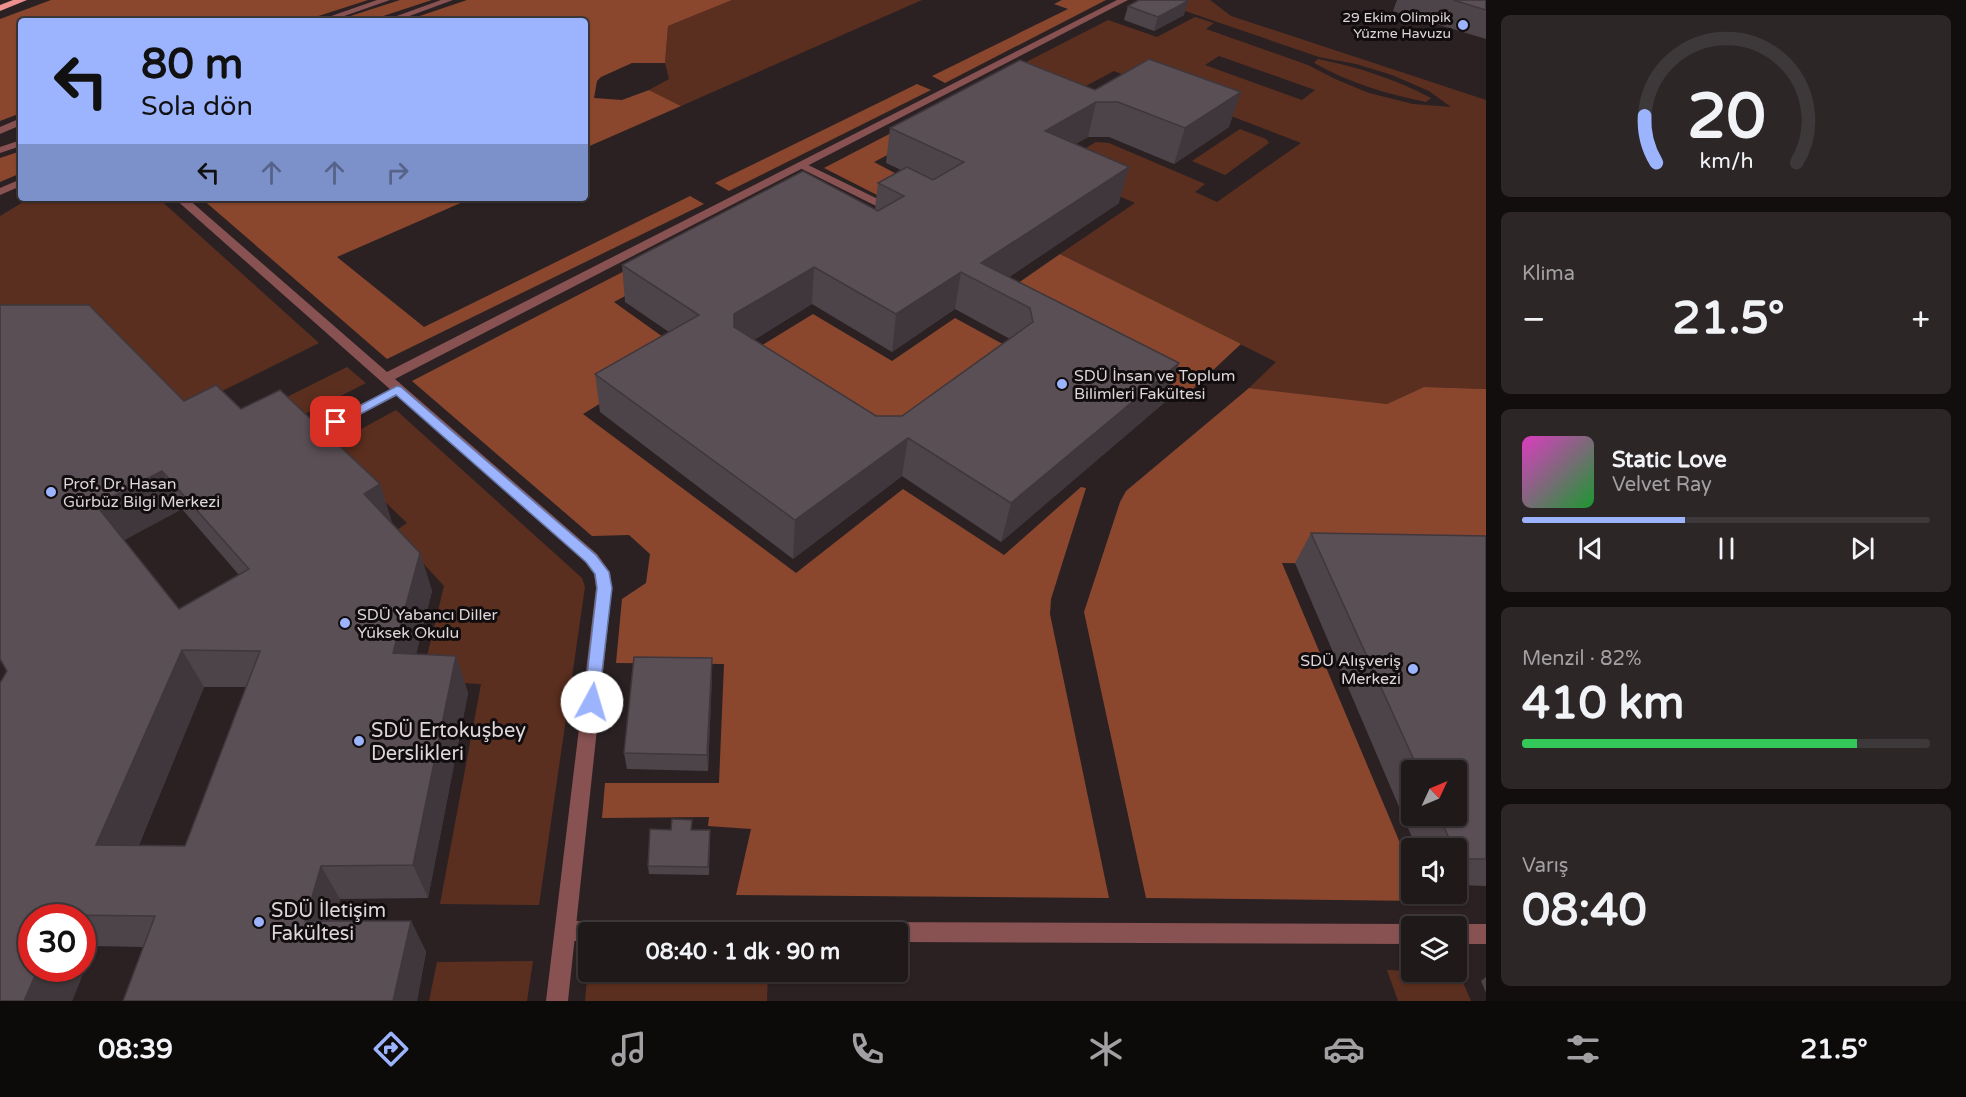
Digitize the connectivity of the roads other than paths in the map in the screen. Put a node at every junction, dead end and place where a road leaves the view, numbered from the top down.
1 (22, 0) edge
2 (386, 0) edge
3 (449, 0) edge
4 (1124, 0) edge
5 (0, 8) edge
6 (330, 18) edge
7 (396, 18) edge
8 (986, 70) junction
9 (1000, 76) edge
10 (18, 123) edge
11 (0, 131) edge
12 (18, 144) edge
13 (0, 150) edge
14 (802, 165) junction
15 (18, 184) edge
16 (0, 192) edge
17 (183, 201) edge
18 (878, 203) edge
19 (391, 384) junction
20 (318, 431) edge
21 (566, 931) junction
22 (1401, 934) edge
23 (1467, 934) edge
24 (1486, 934) edge
25 (557, 1001) edge

1 - 5 highway
2 - 6 street
3 - 7 street
4 - 8 street
8 - 9 street
8 - 14 street
10 - 11 street
12 - 13 street
14 - 18 street
14 - 19 street
15 - 16 street
17 - 19 street
19 - 20 street
19 - 21 street
21 - 22 street
21 - 25 street
23 - 24 street

